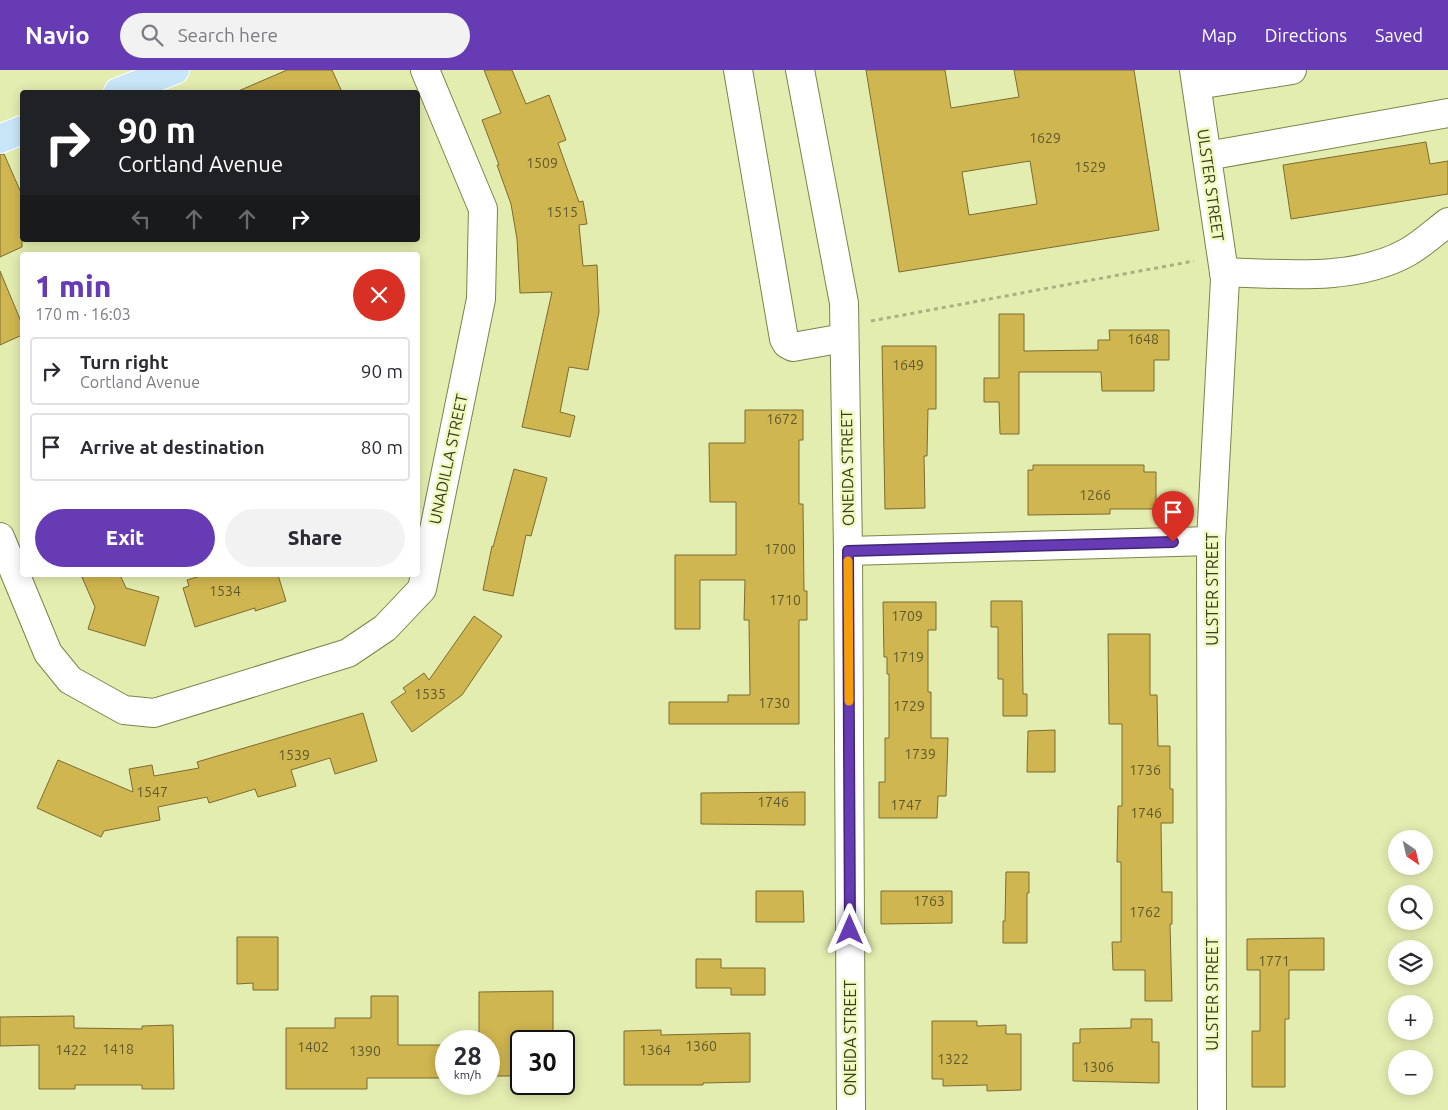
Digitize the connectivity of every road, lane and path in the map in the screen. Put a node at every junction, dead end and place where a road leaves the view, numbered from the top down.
1 (175, 70) edge
2 (425, 70) edge
3 (738, 70) edge
4 (800, 70) edge
5 (1292, 70) edge
6 (1252, 73) edge
7 (1195, 77) edge
8 (123, 90) edge
9 (1448, 113) edge
10 (20, 131) edge
11 (0, 139) edge
12 (1207, 156) junction
13 (1448, 222) edge
14 (1223, 264) junction
15 (844, 332) junction
16 (1211, 541) junction
17 (848, 551) junction
18 (3, 552) edge
19 (851, 1110) edge
20 (1212, 1110) edge

1 - 8 main road
2 - 18 street, UNADILLA STREET
3 - 15 street
4 - 15 street, ONEIDA STREET
5 - 6 street
6 - 7 street
7 - 12 street, ULSTER STREET
9 - 12 street
10 - 11 main road
12 - 14 street, ULSTER STREET
13 - 14 street
14 - 15 path
14 - 16 street, ULSTER STREET
15 - 17 street, ONEIDA STREET
16 - 17 street
16 - 20 street, ULSTER STREET
17 - 19 street, ONEIDA STREET

